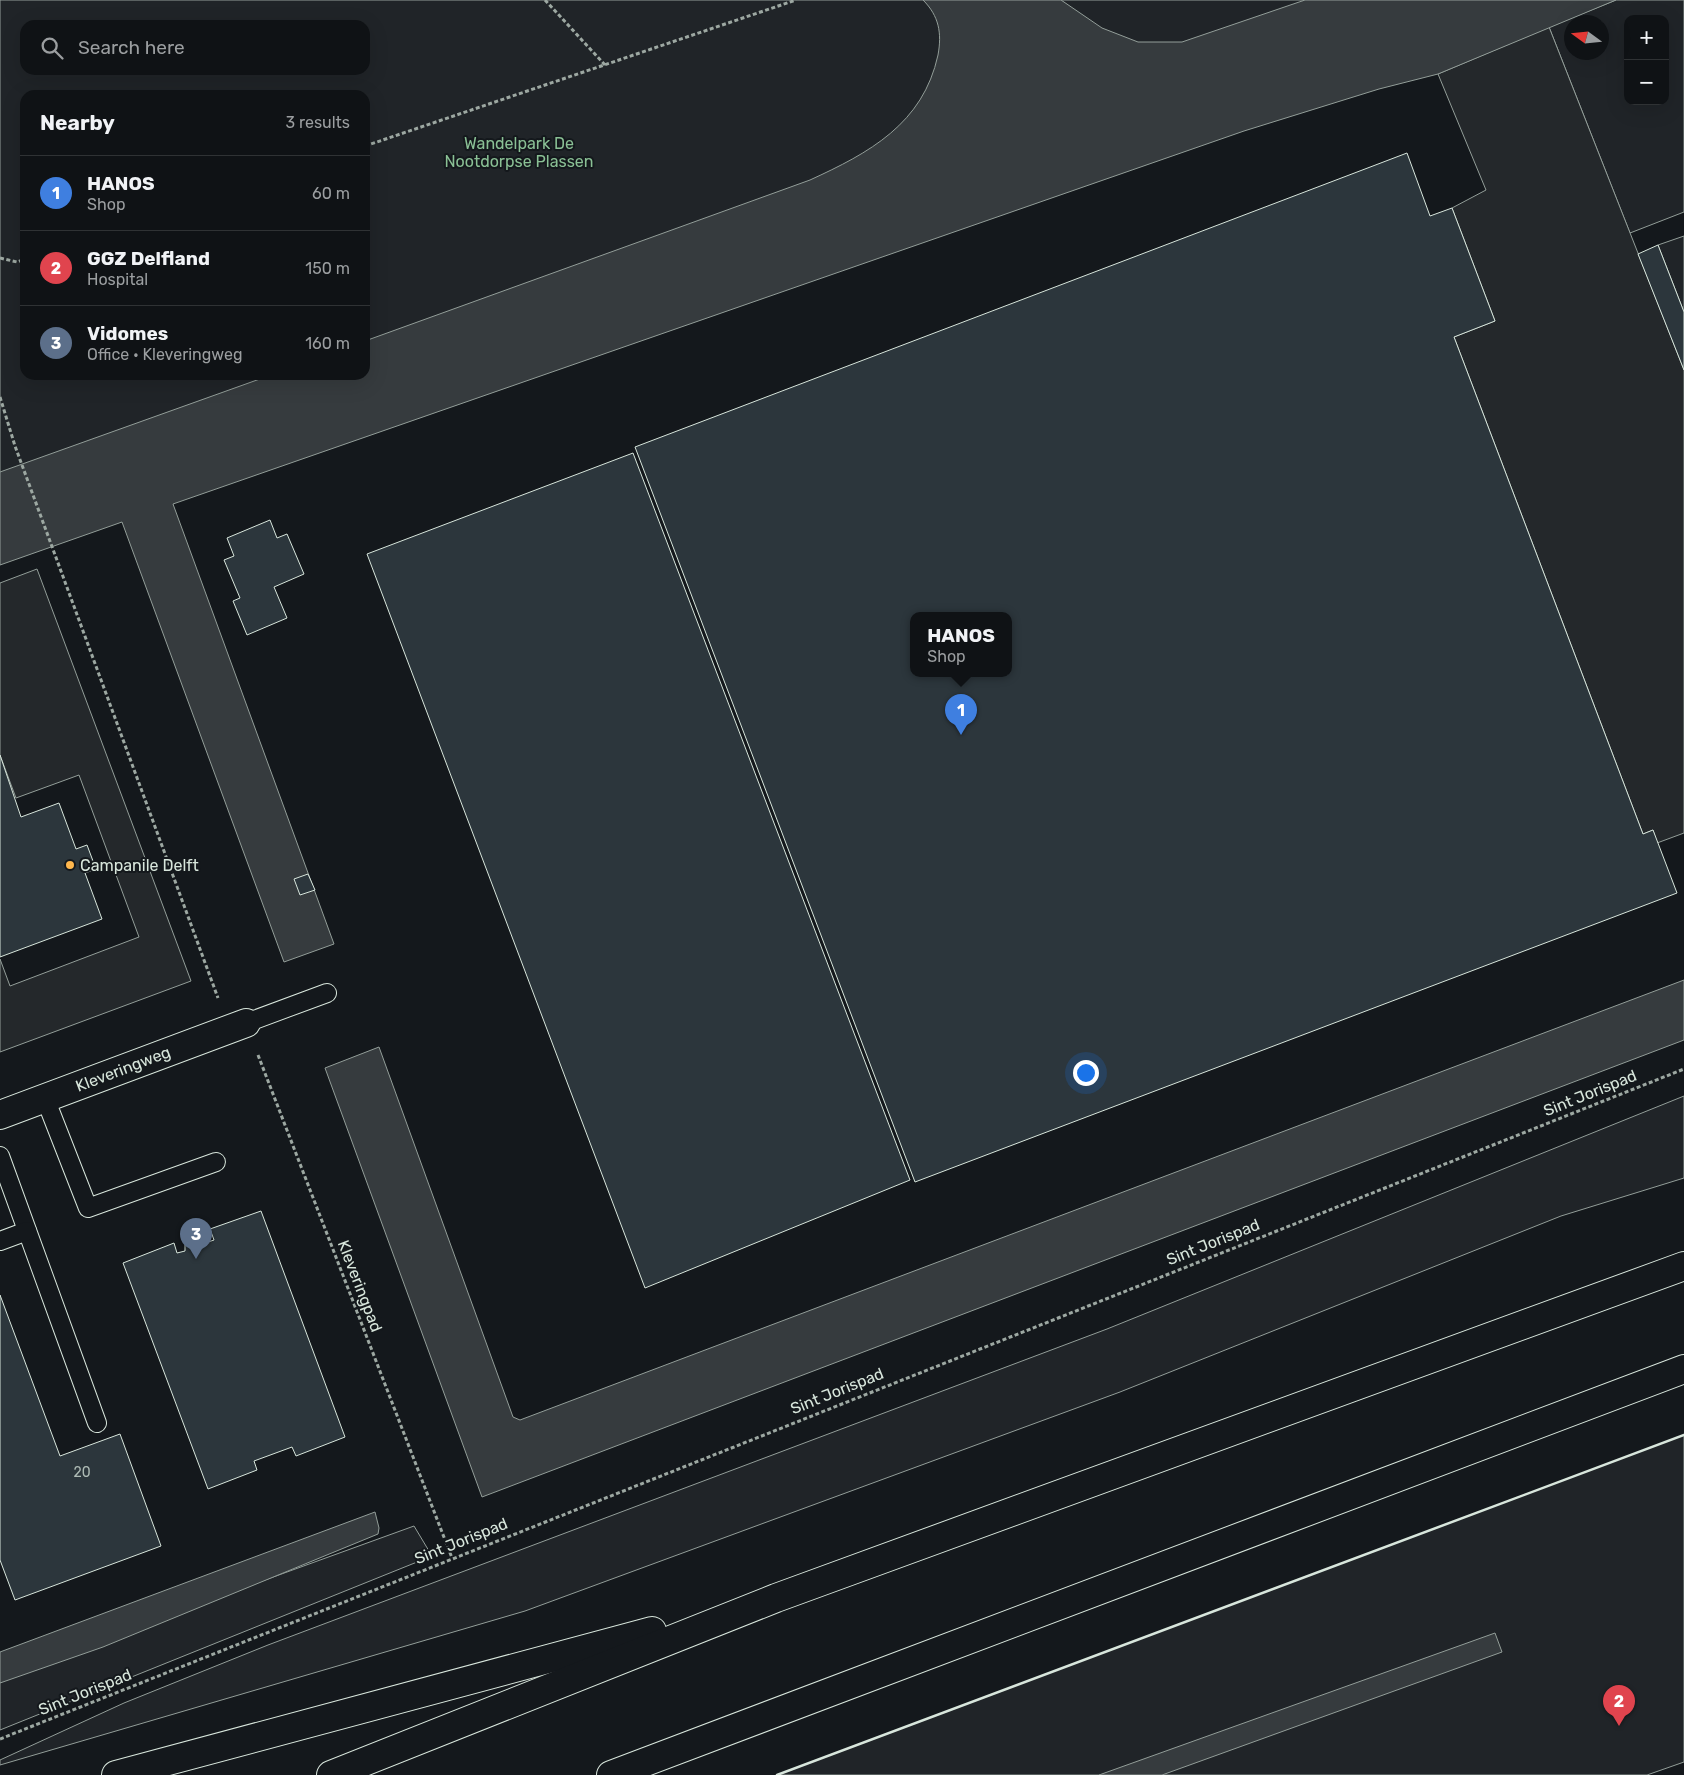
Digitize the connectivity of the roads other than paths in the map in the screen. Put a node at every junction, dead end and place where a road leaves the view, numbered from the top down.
1 (327, 993) dead end
2 (237, 1026) joint
3 (45, 1098) junction
4 (0, 1115) edge
5 (0, 1156) edge
6 (216, 1162) dead end
7 (27, 1231) junction
8 (0, 1241) edge
9 (1684, 1266) edge
10 (1684, 1369) edge
11 (97, 1423) dead end
12 (776, 1598) junction
13 (116, 1775) edge
14 (331, 1775) edge
15 (611, 1775) edge

1 - 2 lane
2 - 3 main road, Kleveringweg
3 - 4 main road, Kleveringweg
3 - 6 lane
5 - 7 lane
7 - 8 lane
7 - 11 lane
9 - 12 main road
10 - 15 main road
12 - 13 main road
12 - 14 main road

